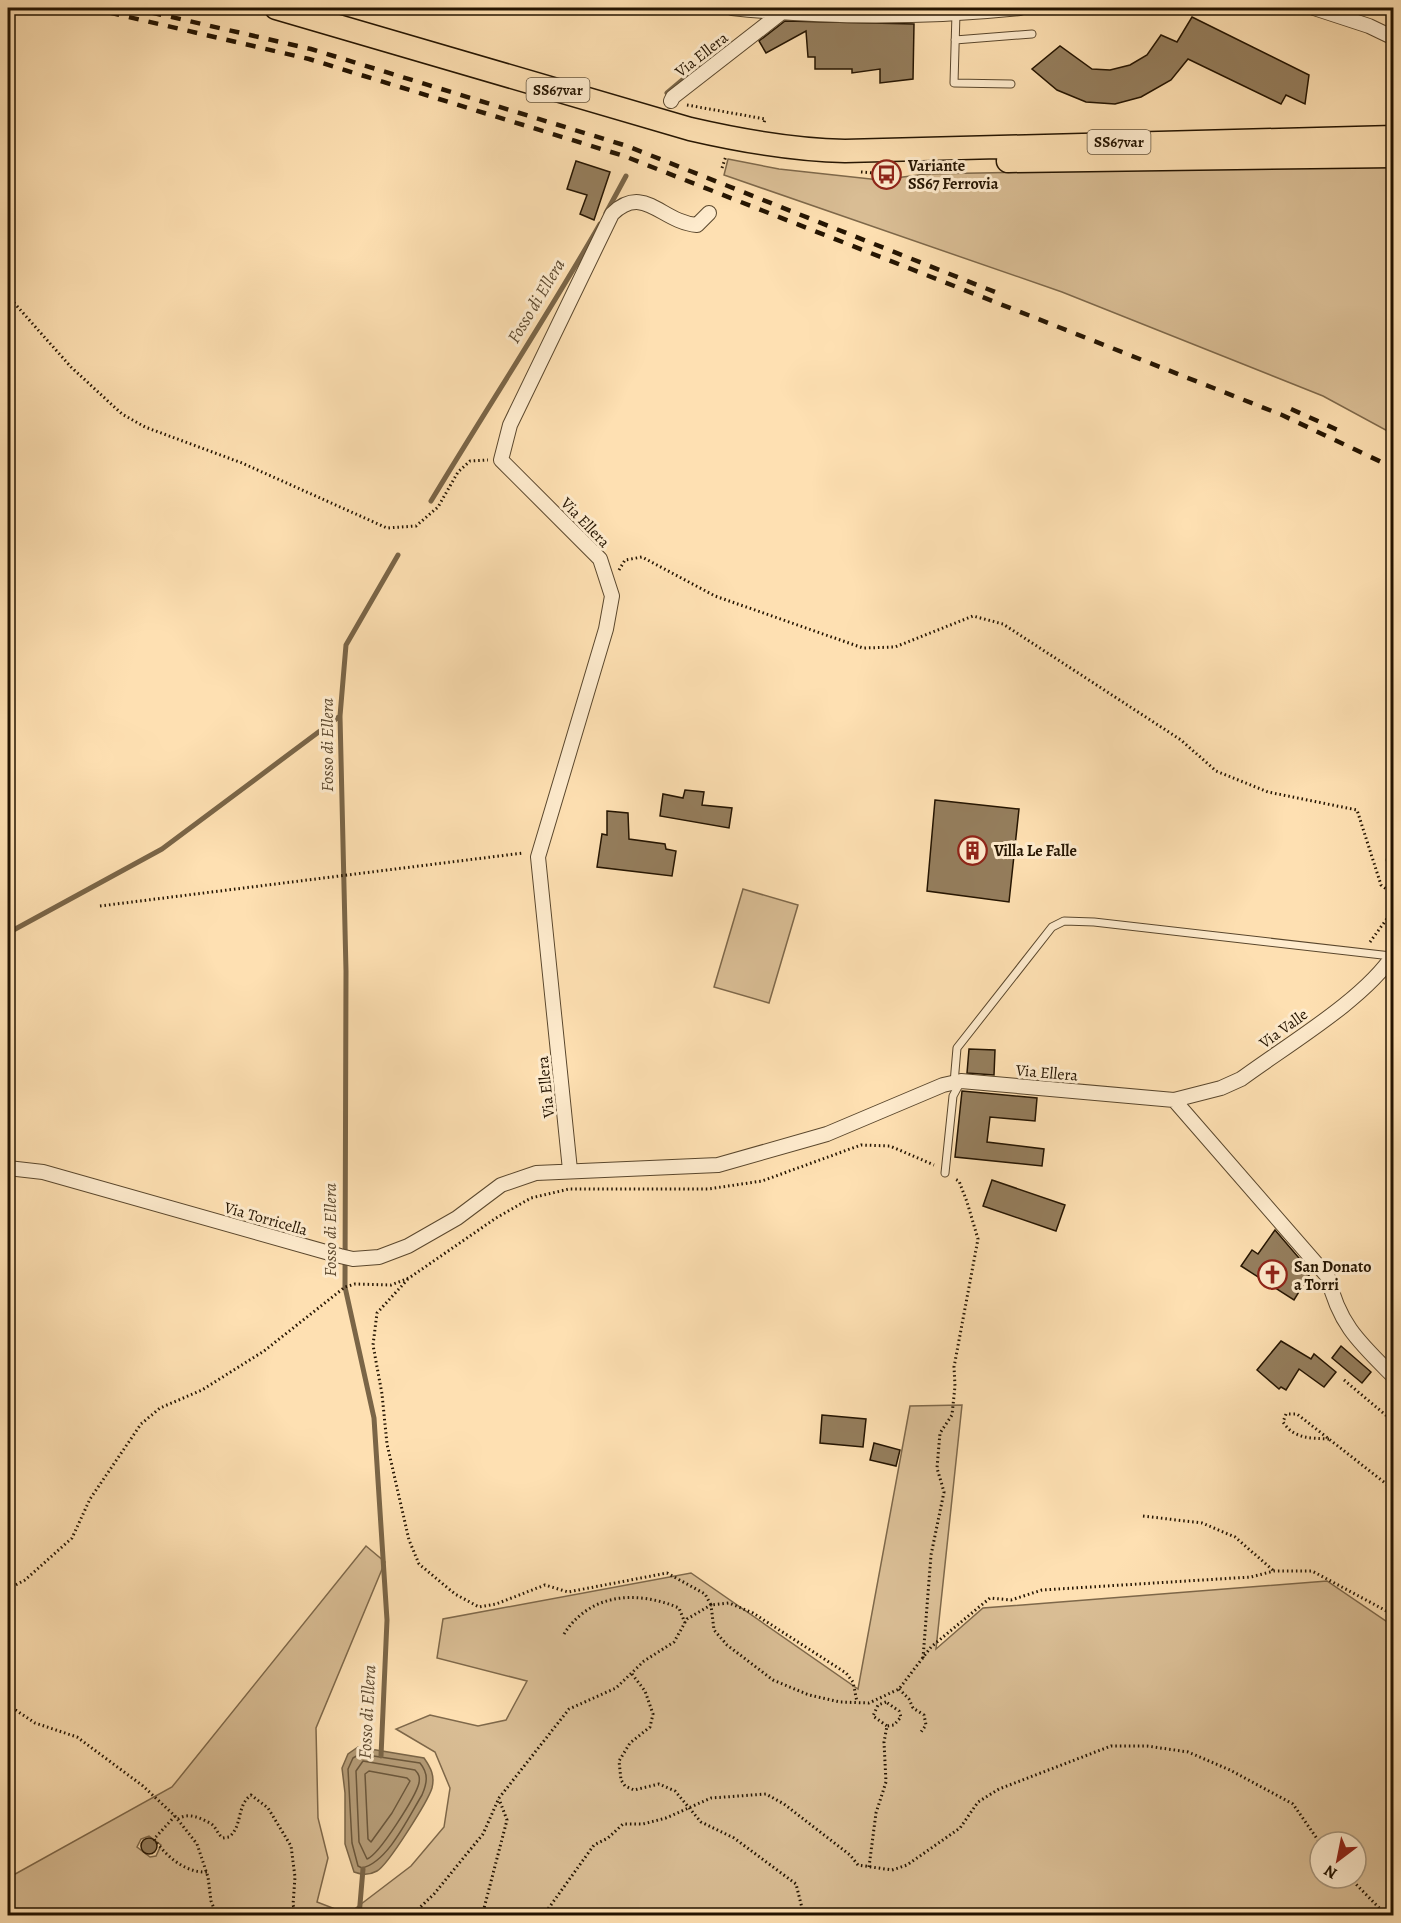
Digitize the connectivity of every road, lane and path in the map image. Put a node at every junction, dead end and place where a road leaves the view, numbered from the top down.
1 (276, 8) edge
2 (732, 8) edge
3 (1019, 8) edge
4 (1314, 8) edge
5 (781, 13) junction
6 (956, 13) junction
7 (1032, 34) dead end
8 (1394, 38) edge
9 (955, 40) junction
10 (1011, 84) dead end
11 (671, 101) dead end
12 (709, 110) dead end
13 (764, 125) dead end
14 (1394, 137) edge
15 (845, 152) junction
16 (726, 156) dead end
17 (1394, 156) edge
18 (722, 168) dead end
19 (709, 213) dead end
20 (8, 296) edge
21 (501, 460) junction
22 (609, 586) junction
23 (540, 850) junction
24 (1394, 895) edge
25 (100, 906) dead end
26 (1394, 909) edge
27 (1363, 952) junction
28 (1393, 955) edge
29 (957, 1082) junction
30 (1174, 1100) junction
31 (8, 1168) edge
32 (570, 1170) junction
33 (945, 1173) junction
34 (409, 1278) junction
35 (1394, 1377) edge
36 (1344, 1380) dead end
37 (1394, 1422) edge
38 (1329, 1439) junction
39 (1394, 1490) edge
40 (1143, 1516) dead end
41 (1274, 1571) junction
42 (8, 1589) edge
43 (711, 1605) junction
44 (1394, 1615) edge
45 (685, 1623) junction
46 (564, 1634) dead end
47 (923, 1658) junction
48 (631, 1674) junction
49 (899, 1689) junction
50 (886, 1697) junction
51 (857, 1702) junction
52 (886, 1702) junction
53 (8, 1704) edge
54 (887, 1726) junction
55 (921, 1732) dead end
56 (499, 1798) junction
57 (691, 1809) junction
58 (176, 1818) junction
59 (1311, 1830) edge
60 (8, 1863) edge
61 (13, 1864) dead end
62 (868, 1867) junction
63 (207, 1872) junction
64 (1362, 1890) edge
65 (217, 1916) edge
66 (297, 1916) edge
67 (411, 1916) edge
68 (482, 1916) edge
69 (543, 1916) edge
70 (804, 1916) edge
71 (1387, 1916) edge

1 - 15 main road, SS67var
2 - 5 street
3 - 6 street
4 - 8 street
5 - 6 street
5 - 11 street, Via Ellera
6 - 9 lane
7 - 9 lane
9 - 10 lane
12 - 13 path
14 - 15 main road, SS67var
15 - 17 main road, SS67var
16 - 18 path
19 - 21 street
20 - 21 path
21 - 22 street, Via Ellera
22 - 23 street, Via Ellera
22 - 24 path
23 - 25 path
23 - 32 street, Via Ellera
26 - 27 path
27 - 28 lane
27 - 29 lane
28 - 30 street, Via Valle
29 - 30 street, Via Ellera
29 - 32 street, Via Ellera
29 - 33 lane
30 - 35 street
31 - 32 street, Via Torricella
33 - 34 path
33 - 47 path
34 - 42 path
34 - 43 path
36 - 37 path
38 - 38 path
38 - 39 path
40 - 41 path
41 - 44 path
41 - 47 path
43 - 45 path
43 - 51 path
43 - 51 path
45 - 46 path
45 - 48 path
47 - 49 path
48 - 56 path
48 - 57 path
49 - 50 path
49 - 55 path
50 - 51 path
50 - 52 path
52 - 54 path
52 - 54 path
53 - 58 path
54 - 62 path
56 - 67 path
56 - 68 path
57 - 62 path
57 - 69 path
57 - 70 path
58 - 63 path
58 - 63 path
58 - 66 path
59 - 62 path
60 - 61 path
63 - 65 path
64 - 71 path

